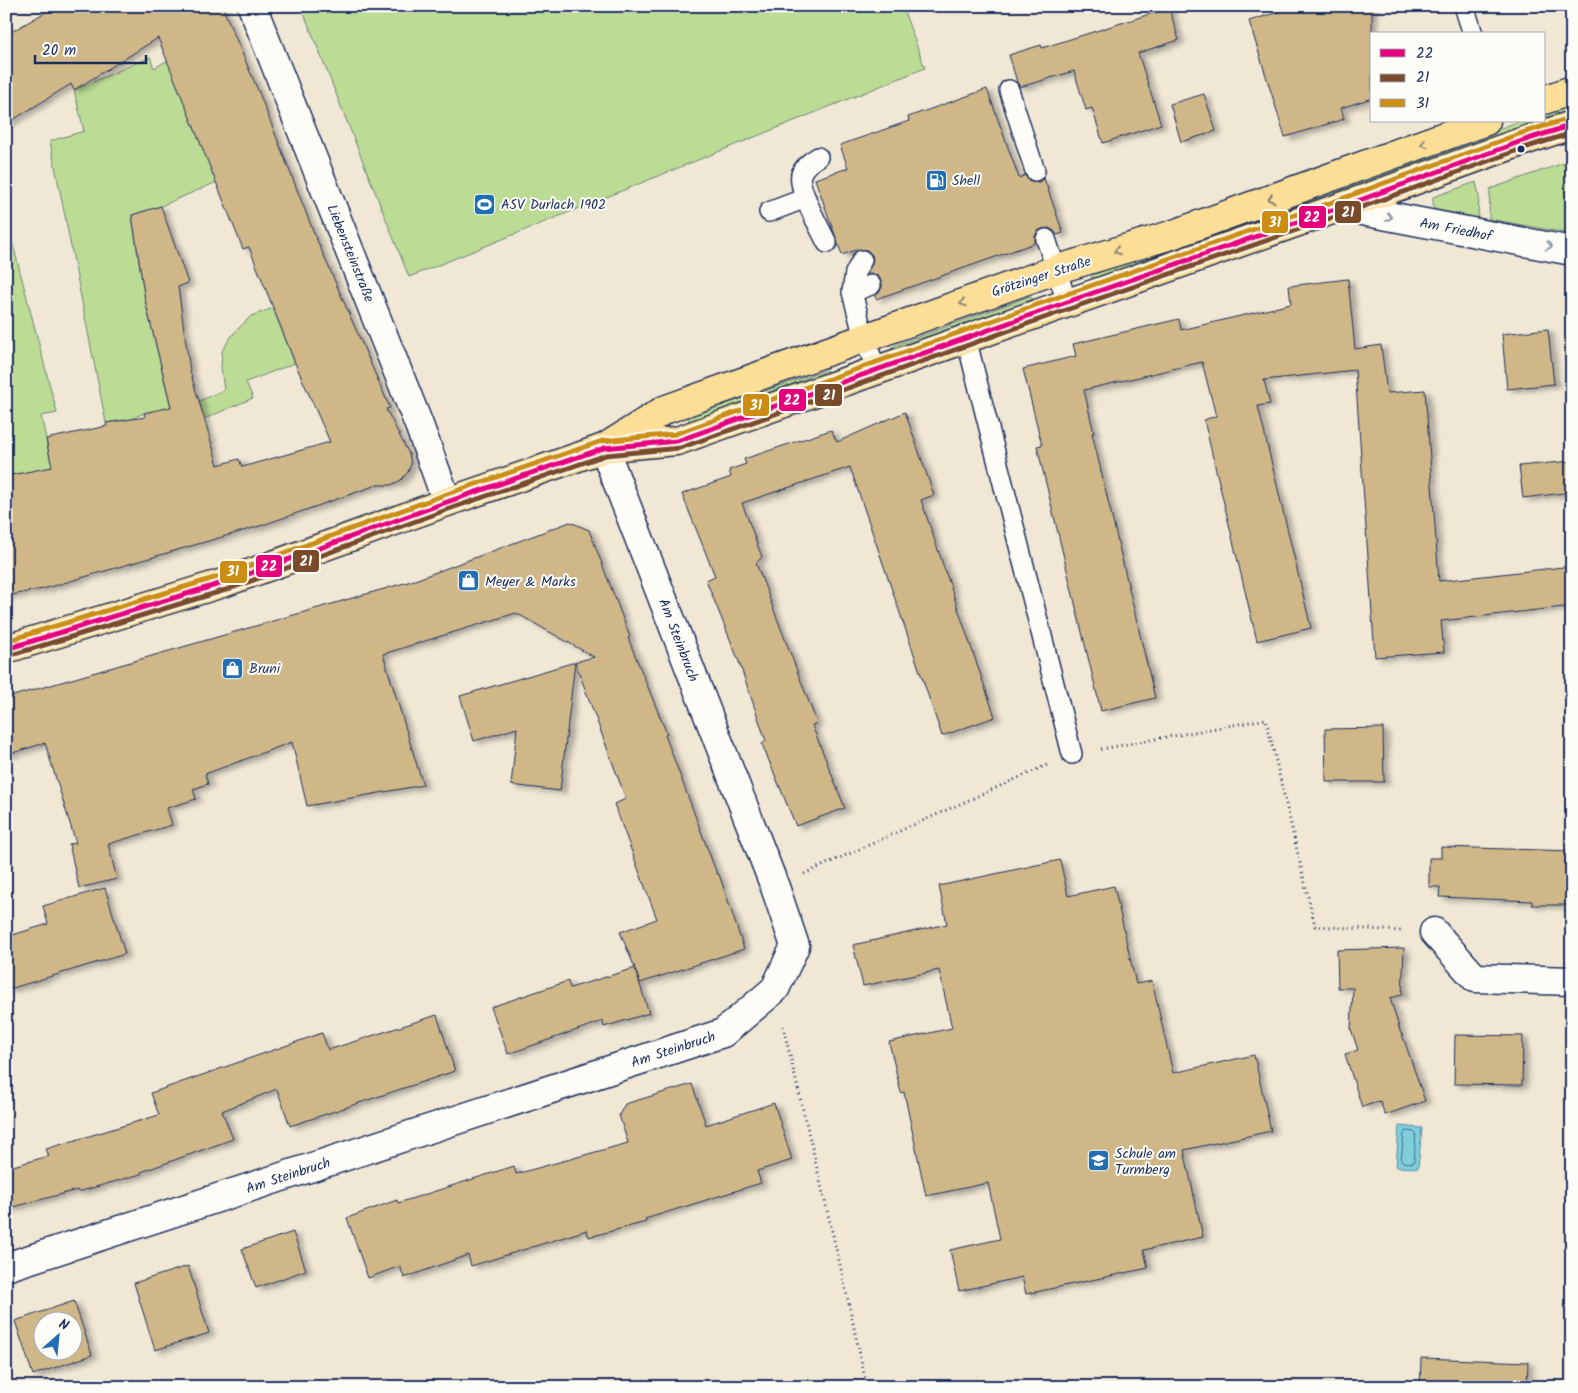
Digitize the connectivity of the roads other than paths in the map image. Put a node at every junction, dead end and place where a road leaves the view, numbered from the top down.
1 (252, 6) edge
2 (1464, 6) edge
3 (1472, 32) edge
4 (1009, 90) dead end
5 (1572, 90) edge
6 (1546, 99) edge
7 (1483, 122) edge
8 (1572, 125) edge
9 (818, 157) dead end
10 (1035, 171) dead end
11 (806, 198) junction
12 (1341, 207) junction
13 (769, 212) dead end
14 (1046, 239) dead end
15 (827, 243) dead end
16 (1572, 250) edge
17 (862, 260) dead end
18 (1055, 270) junction
19 (871, 285) dead end
20 (852, 292) junction
21 (1068, 302) junction
22 (864, 338) junction
23 (966, 338) junction
24 (877, 370) junction
25 (604, 448) junction
26 (447, 502) junction
27 (6, 649) edge
28 (1072, 754) road end
29 (1434, 932) road end
30 (1572, 981) edge
31 (6, 1267) edge

1 - 26 street, Liebensteinstraße
2 - 3 lane
4 - 10 lane
5 - 6 main road
7 -> 18 main road, Grötzinger Straße
8 - 12 main road, Grötzinger Straße
9 - 11 lane
11 - 13 lane
11 - 15 lane
12 -> 16 street, Am Friedhof
12 - 21 main road, Grötzinger Straße
14 - 18 lane
17 - 20 lane
18 - 21 lane
18 -> 22 main road, Grötzinger Straße
19 - 20 lane
20 - 22 lane
21 - 23 main road, Grötzinger Straße
22 - 24 lane
22 - 25 main road, Grötzinger Straße
23 - 24 main road, Grötzinger Straße
23 - 28 lane
24 - 25 main road, Grötzinger Straße
25 - 26 main road, Grötzinger Straße
25 - 31 street, Am Steinbruch
26 - 27 main road, Grötzinger Straße
29 - 30 street

